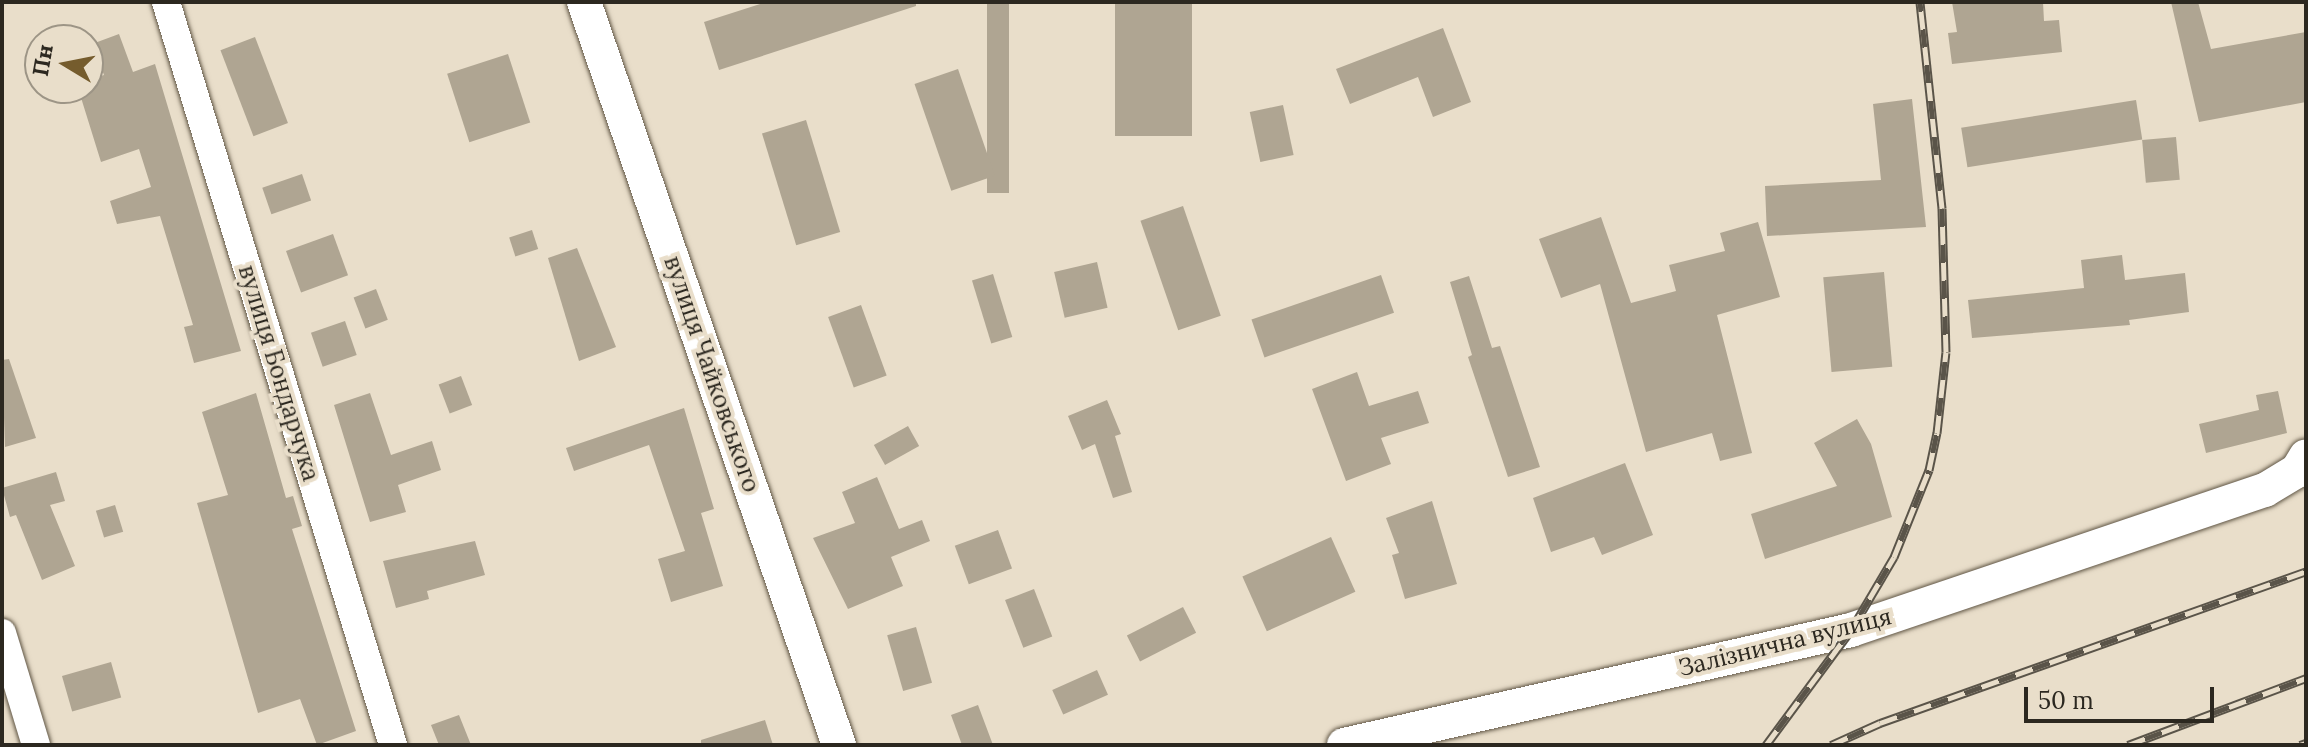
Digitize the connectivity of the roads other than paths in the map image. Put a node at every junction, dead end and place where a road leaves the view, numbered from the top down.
1 (166, 2) edge
2 (584, 2) edge
3 (2303, 466) edge
4 (2, 633) edge
5 (36, 745) edge
6 (393, 745) edge
7 (839, 745) edge
8 (1344, 745) edge

1 - 6 street, вулиця Бондарчука
2 - 7 street, вулиця Чайковського
3 - 8 street, Залізнична вулиця
4 - 5 street

